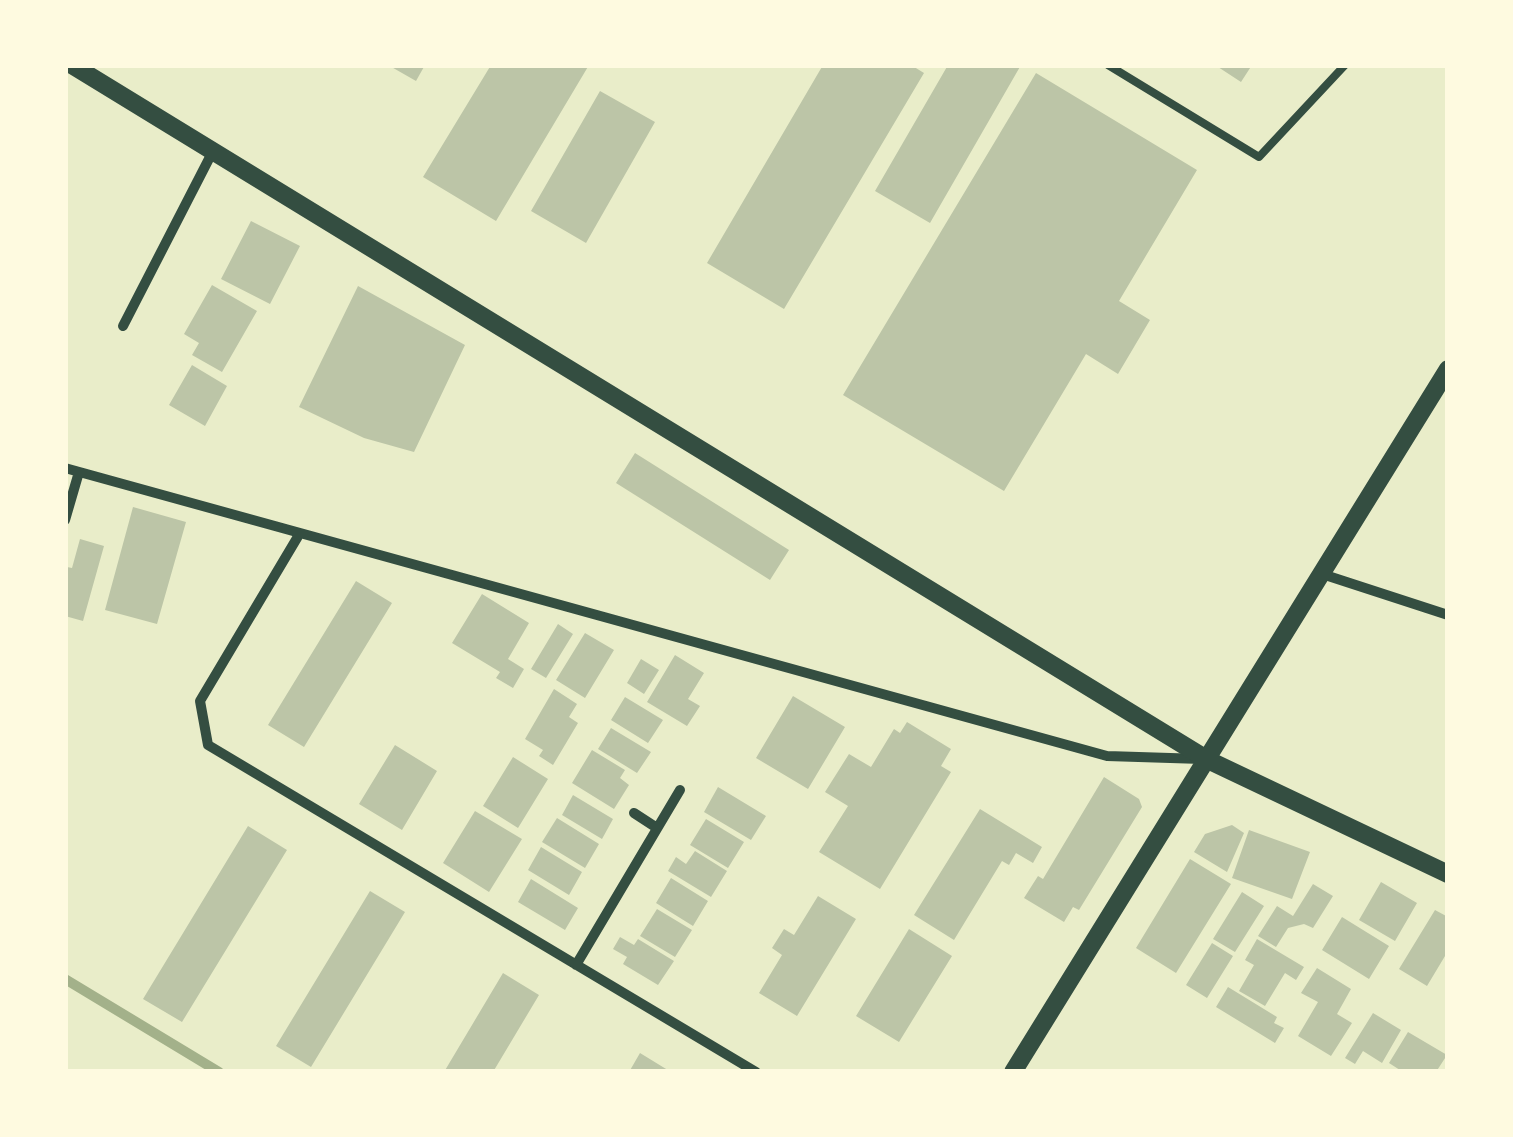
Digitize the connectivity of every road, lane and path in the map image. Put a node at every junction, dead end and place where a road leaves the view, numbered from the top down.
1 (72, 65) edge
2 (1108, 65) edge
3 (1345, 65) edge
4 (212, 150) junction
5 (123, 326) dead end
6 (1448, 369) edge
7 (65, 468) edge
8 (78, 472) junction
9 (65, 520) edge
10 (300, 533) junction
11 (1322, 574) junction
12 (1448, 615) edge
13 (1208, 760) junction
14 (680, 790) dead end
15 (634, 814) dead end
16 (657, 828) junction
17 (1448, 874) edge
18 (576, 964) junction
19 (756, 1072) edge
20 (1013, 1072) edge

1 - 4 street
2 - 3 lane
4 - 5 street
4 - 13 street
6 - 11 street
7 - 8 street
8 - 9 street
8 - 10 street
10 - 13 street
10 - 18 street
11 - 12 street
11 - 13 street
13 - 17 street
13 - 20 street
14 - 16 street
15 - 16 street
16 - 18 street
18 - 19 street

